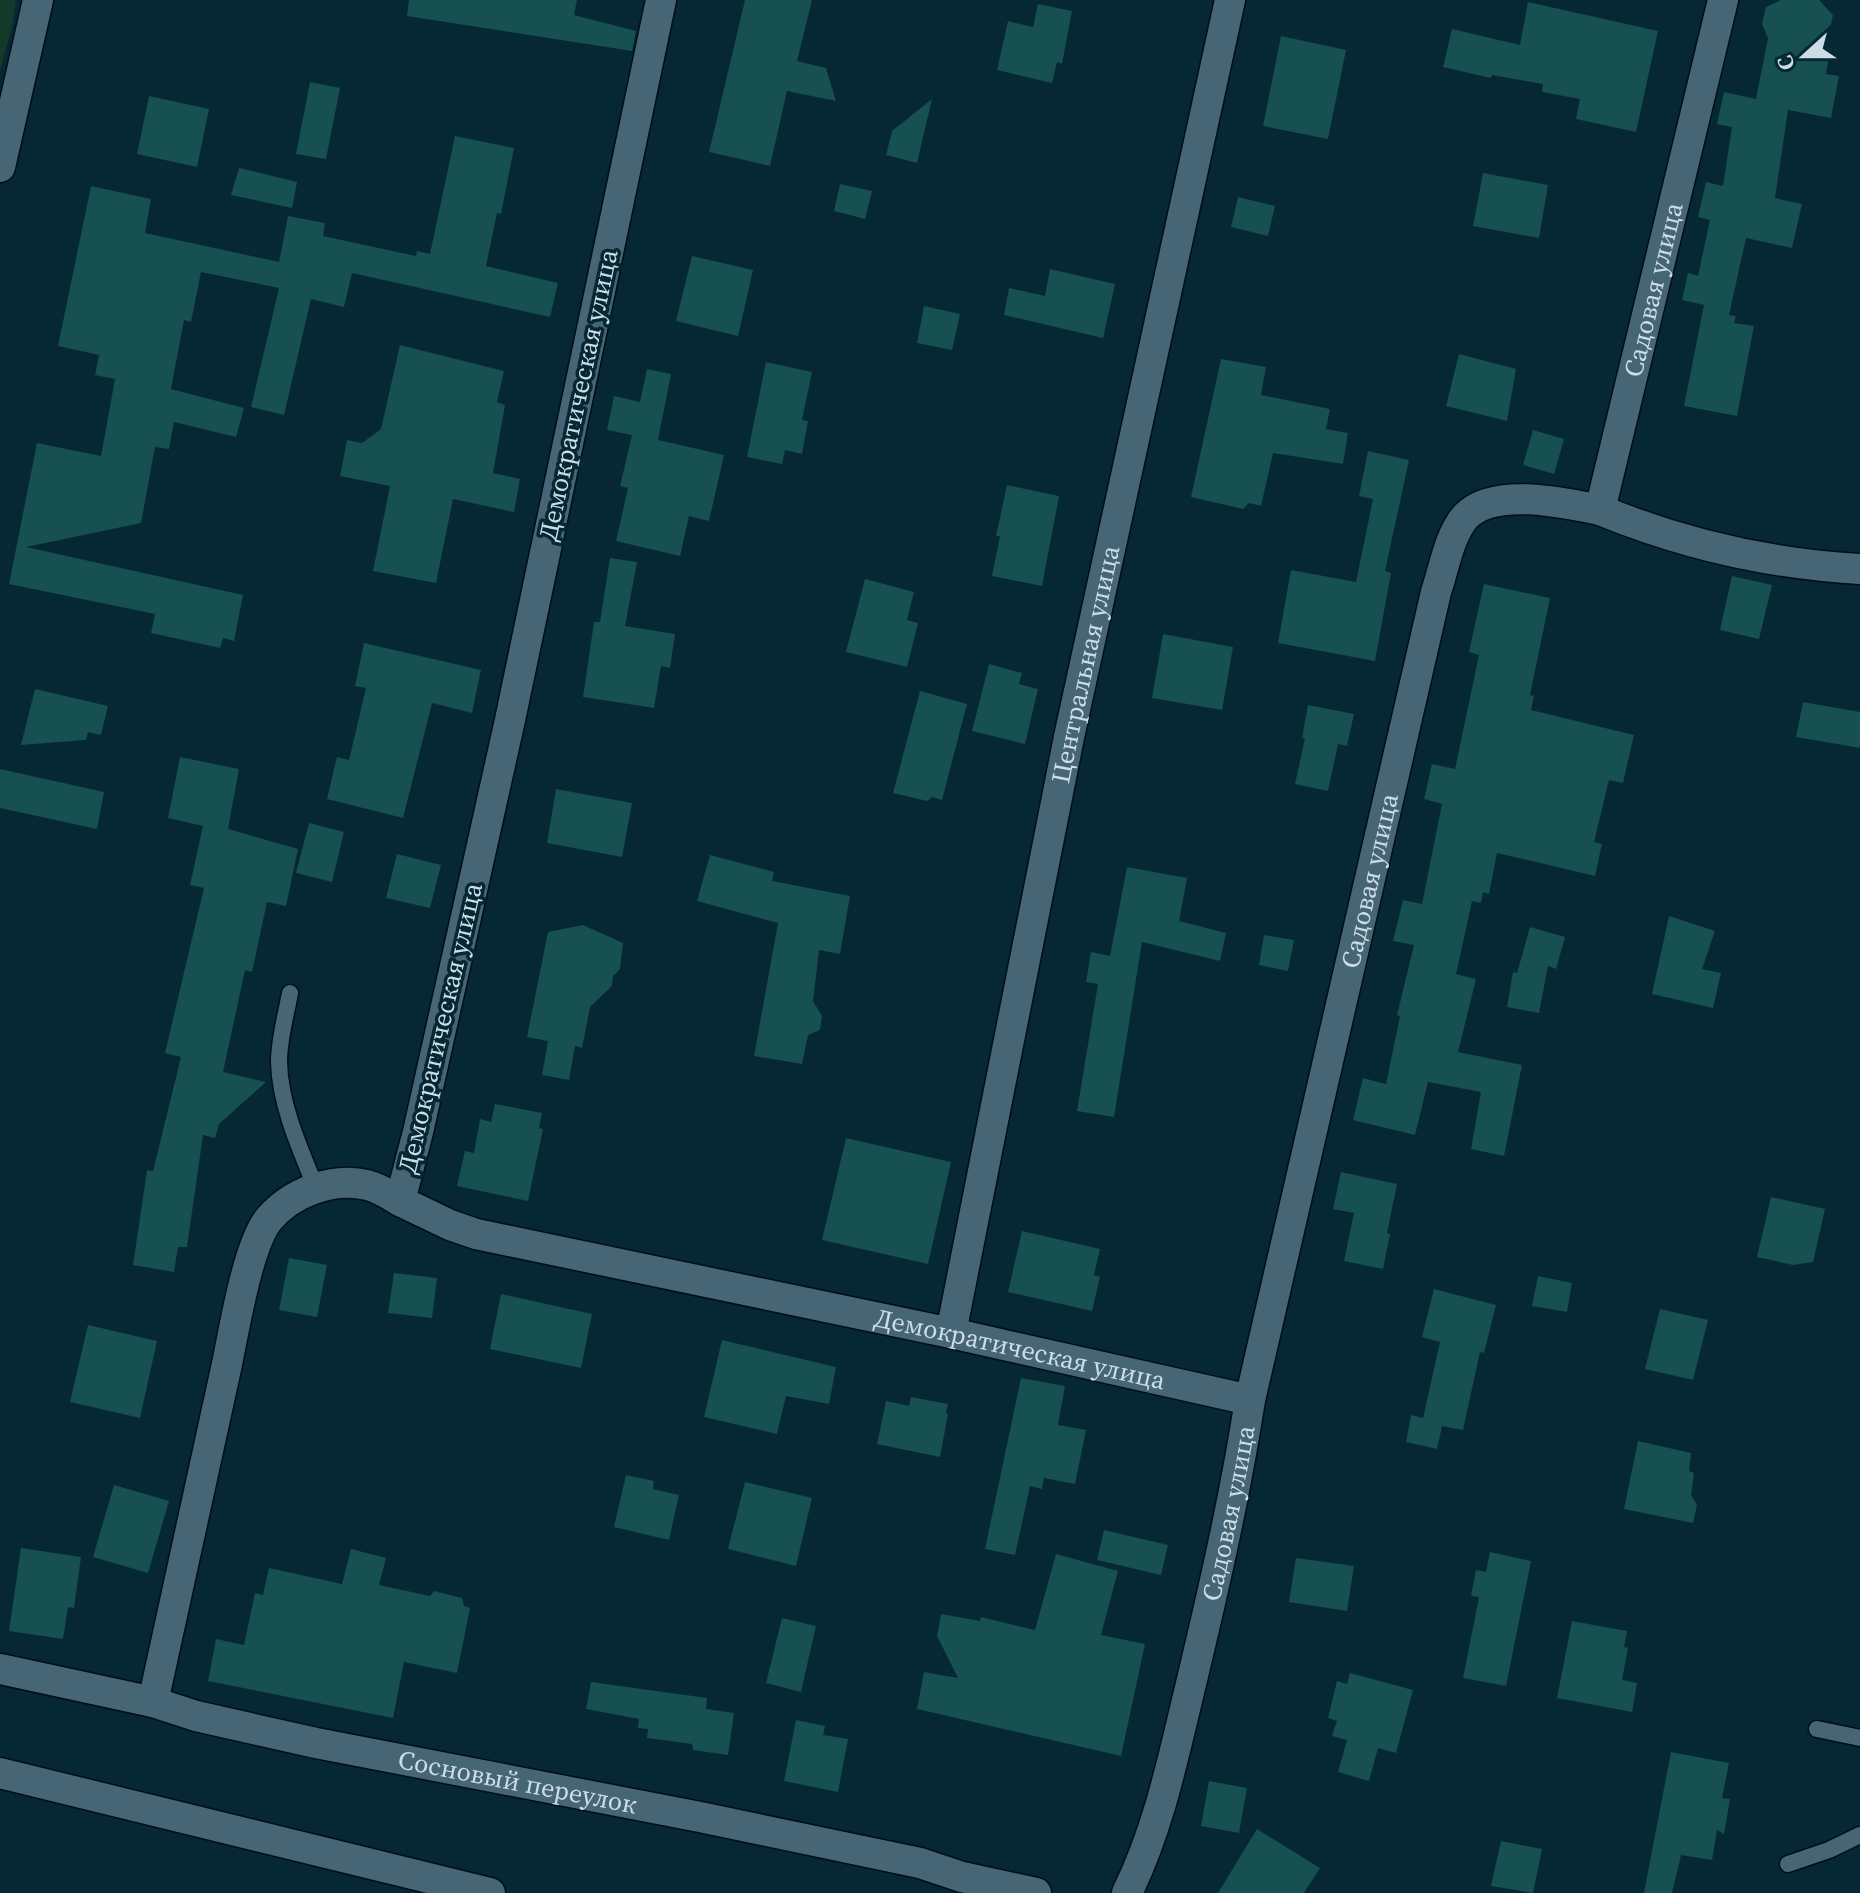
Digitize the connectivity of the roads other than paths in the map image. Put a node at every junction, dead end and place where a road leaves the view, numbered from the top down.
1 (38, 0) edge
2 (661, 0) edge
3 (1230, 0) edge
4 (1723, 0) edge
5 (0, 167) edge
6 (1600, 510) junction
7 (1860, 569) edge
8 (290, 993) dead end
9 (316, 1188) junction
10 (400, 1201) junction
11 (951, 1333) junction
12 (1250, 1400) junction
13 (0, 1669) edge
14 (153, 1702) junction
15 (1817, 1729) dead end
16 (1860, 1738) edge
17 (0, 1773) edge
18 (1860, 1835) edge
19 (1788, 1864) dead end
20 (490, 1893) edge
21 (1036, 1893) edge
22 (1127, 1893) edge

1 - 5 street
2 - 10 street, Демократическая улица
3 - 11 street, Центральная улица
4 - 6 street, Садовая улица
6 - 7 street
6 - 12 street, Садовая улица
8 - 9 lane
9 - 10 street
9 - 14 street
10 - 11 street, Демократическая улица
11 - 12 street, Демократическая улица
12 - 22 street, Садовая улица
13 - 14 street, Сосновый переулок
14 - 21 street, Сосновый переулок
15 - 16 lane
17 - 20 street
18 - 19 lane

